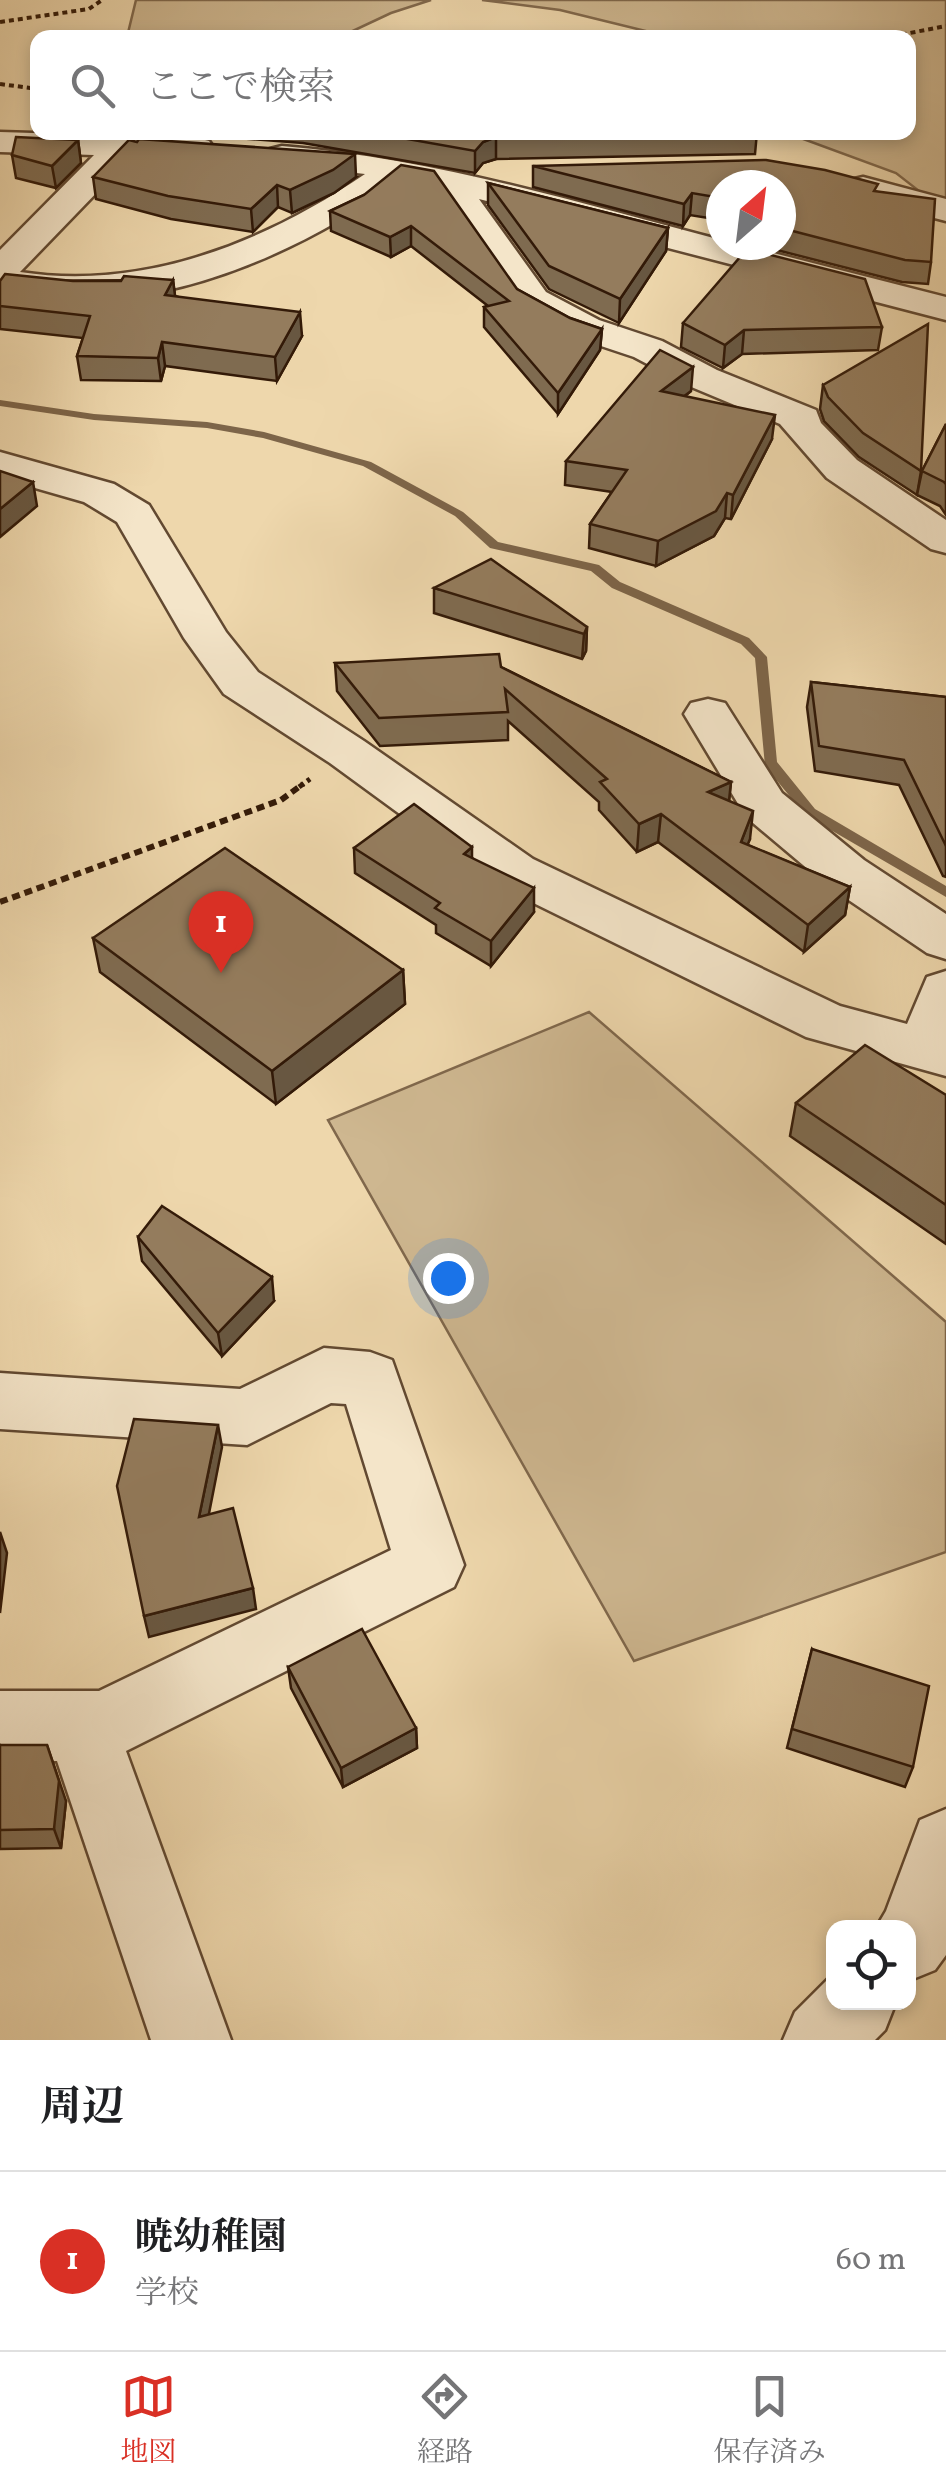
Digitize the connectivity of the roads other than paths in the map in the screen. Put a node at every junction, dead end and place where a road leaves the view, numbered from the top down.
1 (0, 142) edge
2 (121, 148) junction
3 (394, 170) junction
4 (552, 171) edge
5 (825, 178) edge
6 (448, 180) junction
7 (946, 210) edge
8 (0, 271) edge
9 (0, 282) edge
10 (946, 309) edge
11 (0, 465) edge
12 (946, 540) edge
13 (708, 714) dead end
14 (946, 940) edge
15 (946, 991) edge
16 (936, 1052) edge
17 (0, 1401) edge
18 (0, 1726) edge
19 (81, 1726) junction
20 (946, 1846) edge
21 (916, 1935) edge
22 (849, 2010) edge
23 (190, 2040) edge
24 (824, 2040) edge

1 - 2 street
2 - 3 street
2 - 8 street
3 - 6 street
3 - 9 street
4 - 6 street
5 - 7 street
6 - 10 street
6 - 12 street
11 - 16 street
13 - 14 street
15 - 16 street
17 - 19 street
18 - 19 street
19 - 23 street
20 - 21 street
22 - 24 street

